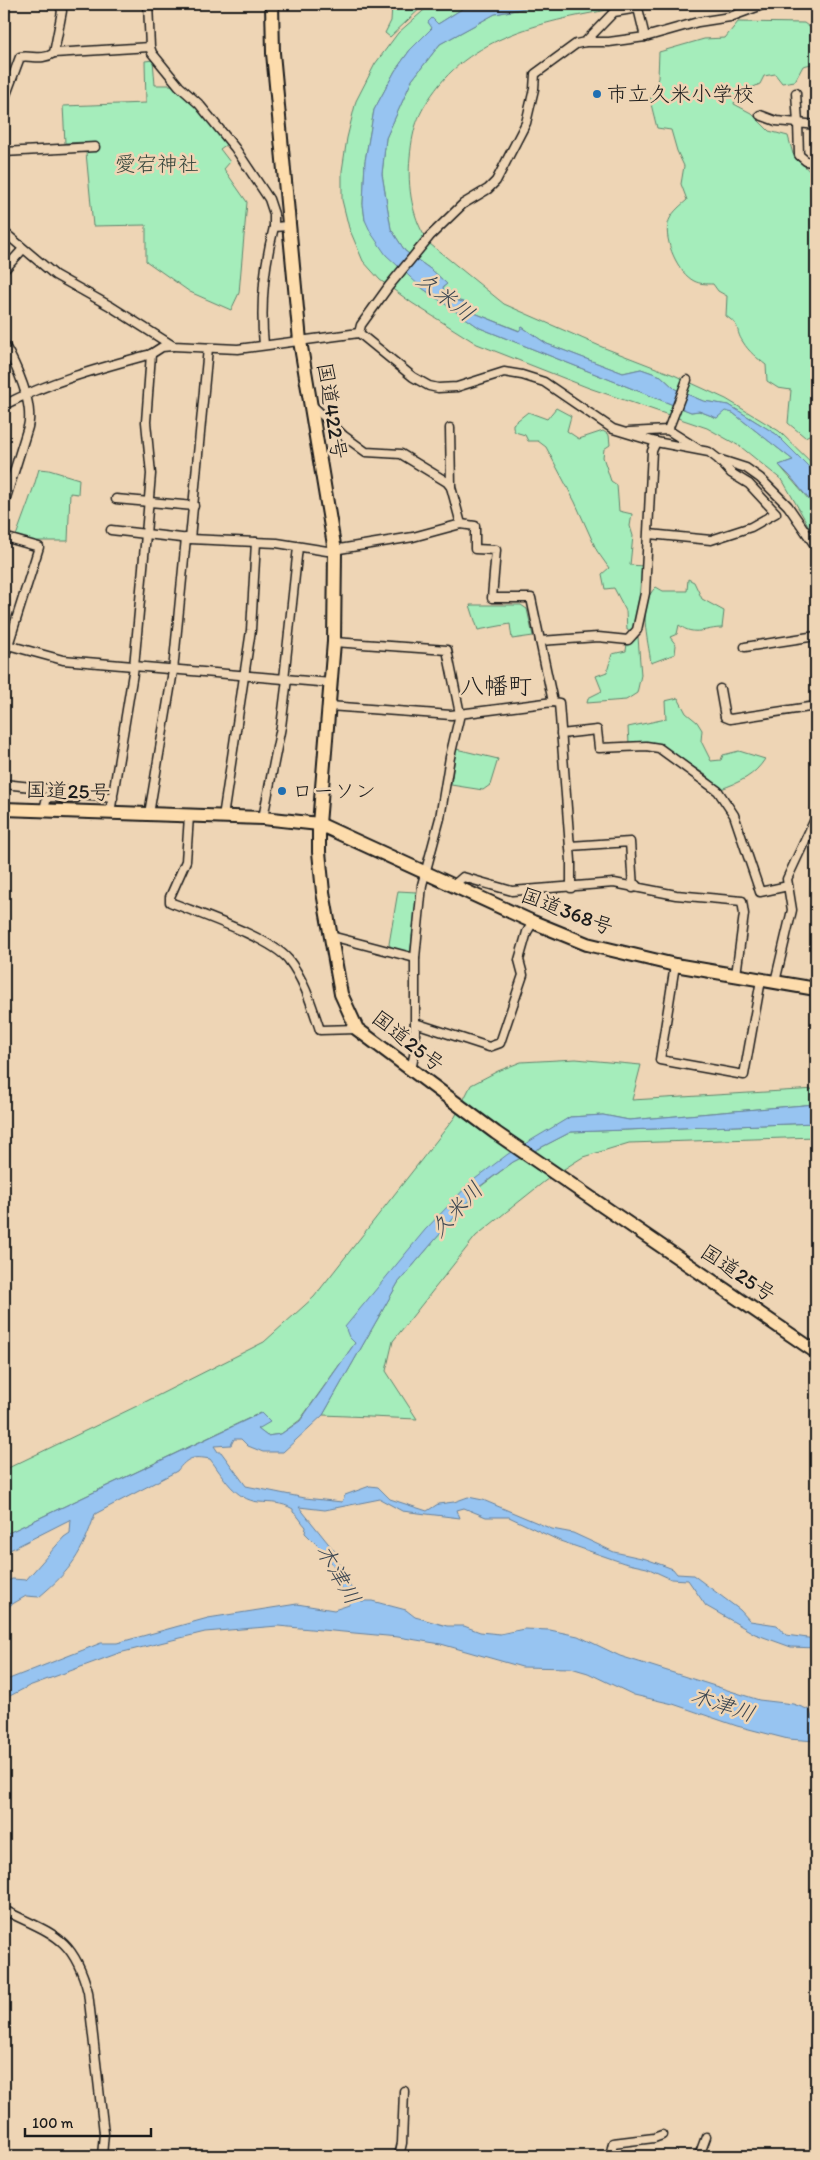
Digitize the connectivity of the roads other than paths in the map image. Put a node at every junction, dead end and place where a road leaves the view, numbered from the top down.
1 (148, 4) edge
2 (272, 4) edge
3 (765, 4) edge
4 (62, 6) edge
5 (637, 6) edge
6 (645, 36) junction
7 (585, 42) junction
8 (150, 47) junction
9 (54, 53) junction
10 (796, 93) dead end
11 (4, 100) edge
12 (760, 115) dead end
13 (798, 122) junction
14 (816, 125) edge
15 (96, 147) dead end
16 (4, 152) edge
17 (816, 163) edge
18 (288, 226) junction
19 (274, 227) junction
20 (4, 232) edge
21 (23, 249) junction
22 (5, 267) edge
23 (359, 333) junction
24 (300, 341) junction
25 (4, 344) edge
26 (264, 345) junction
27 (173, 346) junction
28 (208, 348) junction
29 (151, 354) junction
30 (687, 380) dead end
31 (24, 393) junction
32 (4, 404) edge
33 (311, 404) junction
34 (450, 428) dead end
35 (668, 430) junction
36 (625, 432) junction
37 (656, 442) junction
38 (700, 450) junction
39 (718, 459) junction
40 (451, 487) junction
41 (116, 499) dead end
42 (149, 502) junction
43 (4, 504) edge
44 (194, 506) junction
45 (461, 524) junction
46 (111, 530) dead end
47 (146, 534) junction
48 (649, 534) junction
49 (4, 537) edge
50 (188, 539) junction
51 (256, 542) junction
52 (298, 547) junction
53 (816, 547) edge
54 (335, 551) junction
55 (816, 636) edge
56 (540, 641) junction
57 (334, 642) junction
58 (6, 644) edge
59 (745, 647) dead end
60 (4, 658) edge
61 (134, 667) junction
62 (173, 671) junction
63 (244, 677) junction
64 (286, 679) junction
65 (331, 683) junction
66 (720, 689) dead end
67 (553, 702) junction
68 (329, 706) junction
69 (816, 706) edge
70 (460, 714) junction
71 (561, 734) junction
72 (4, 784) edge
73 (77, 792) junction
74 (113, 798) junction
75 (4, 809) edge
76 (44, 810) junction
77 (110, 813) junction
78 (149, 814) junction
79 (189, 816) junction
80 (223, 817) junction
81 (816, 817) edge
82 (263, 818) junction
83 (319, 824) junction
84 (570, 846) junction
85 (426, 872) junction
86 (454, 885) junction
87 (635, 886) junction
88 (788, 886) junction
89 (571, 888) junction
90 (533, 922) junction
91 (330, 936) junction
92 (415, 958) junction
93 (675, 965) junction
94 (736, 976) junction
95 (761, 980) junction
96 (775, 982) junction
97 (816, 989) edge
98 (414, 1023) junction
99 (357, 1029) junction
100 (411, 1070) junction
101 (816, 1352) edge
102 (4, 1910) edge
103 (404, 2091) dead end
104 (662, 2135) dead end
105 (706, 2137) dead end
106 (102, 2156) edge
107 (399, 2156) edge
108 (610, 2156) edge
109 (699, 2156) edge

1 - 8 street
2 - 18 highway, 国道422号
3 - 6 street
4 - 9 street
5 - 6 street
5 - 7 street
6 - 7 street
7 - 23 street
8 - 9 street
8 - 19 street
9 - 11 street
10 - 13 street
12 - 13 street
13 - 14 street
13 - 17 street
15 - 16 street
18 - 19 street
18 - 24 highway, 国道422号
19 - 26 street
20 - 21 street
21 - 22 street
21 - 27 street
23 - 24 street
23 - 36 street
24 - 26 street
24 - 33 highway, 国道422号
25 - 31 street
26 - 28 street
27 - 28 street
27 - 29 street
28 - 44 street
29 - 31 street
29 - 42 street
30 - 35 street
31 - 32 street
31 - 43 street
33 - 40 street
33 - 54 highway, 国道422号
34 - 40 street
35 - 36 street
35 - 38 street
36 - 37 street
37 - 38 street
37 - 48 street
38 - 39 street
39 - 48 street
39 - 53 street
40 - 45 street
41 - 42 street
42 - 44 street
42 - 47 street
44 - 50 street
45 - 54 street
45 - 56 street
46 - 47 street
47 - 50 street
47 - 61 street
48 - 56 street
49 - 58 street
50 - 51 street
50 - 62 street
51 - 52 street
51 - 63 street
52 - 54 street
52 - 64 street
54 - 57 highway, 国道422号
55 - 59 street
56 - 67 street
57 - 65 highway, 国道422号
57 - 70 street
58 - 60 street
58 - 61 street
61 - 62 street
61 - 74 street
62 - 63 street
62 - 78 street
63 - 64 street
63 - 80 street
64 - 65 street
64 - 82 street
65 - 68 highway, 国道422号
66 - 69 street
67 - 70 street
67 - 71 street
68 - 70 street
68 - 83 highway, 国道422号
70 - 85 street
71 - 84 street
71 - 88 street
72 - 73 street
73 - 74 street
73 - 76 street
74 - 77 street
75 - 76 highway, 国道25号
76 - 77 highway, 国道25号
77 - 78 highway, 国道25号
78 - 79 highway, 国道25号
79 - 80 highway, 国道25号
79 - 99 street
80 - 82 highway, 国道25号
81 - 88 street
82 - 83 highway, 国道25号
83 - 85 highway, 国道368号
83 - 91 highway, 国道25号
84 - 87 street
84 - 89 street
85 - 86 highway, 国道368号
85 - 92 street
86 - 89 street
86 - 90 highway, 国道368号
87 - 89 street
87 - 94 street
88 - 96 street
90 - 93 highway, 国道368号
90 - 98 street
91 - 92 street
91 - 99 highway, 国道25号
92 - 98 street
93 - 94 highway, 国道368号
93 - 95 street
94 - 95 highway, 国道368号
95 - 96 highway, 国道368号
96 - 97 highway, 国道368号
98 - 100 street
99 - 100 highway, 国道25号
100 - 101 highway, 国道25号
102 - 106 street
103 - 107 street
104 - 108 street
105 - 109 street

